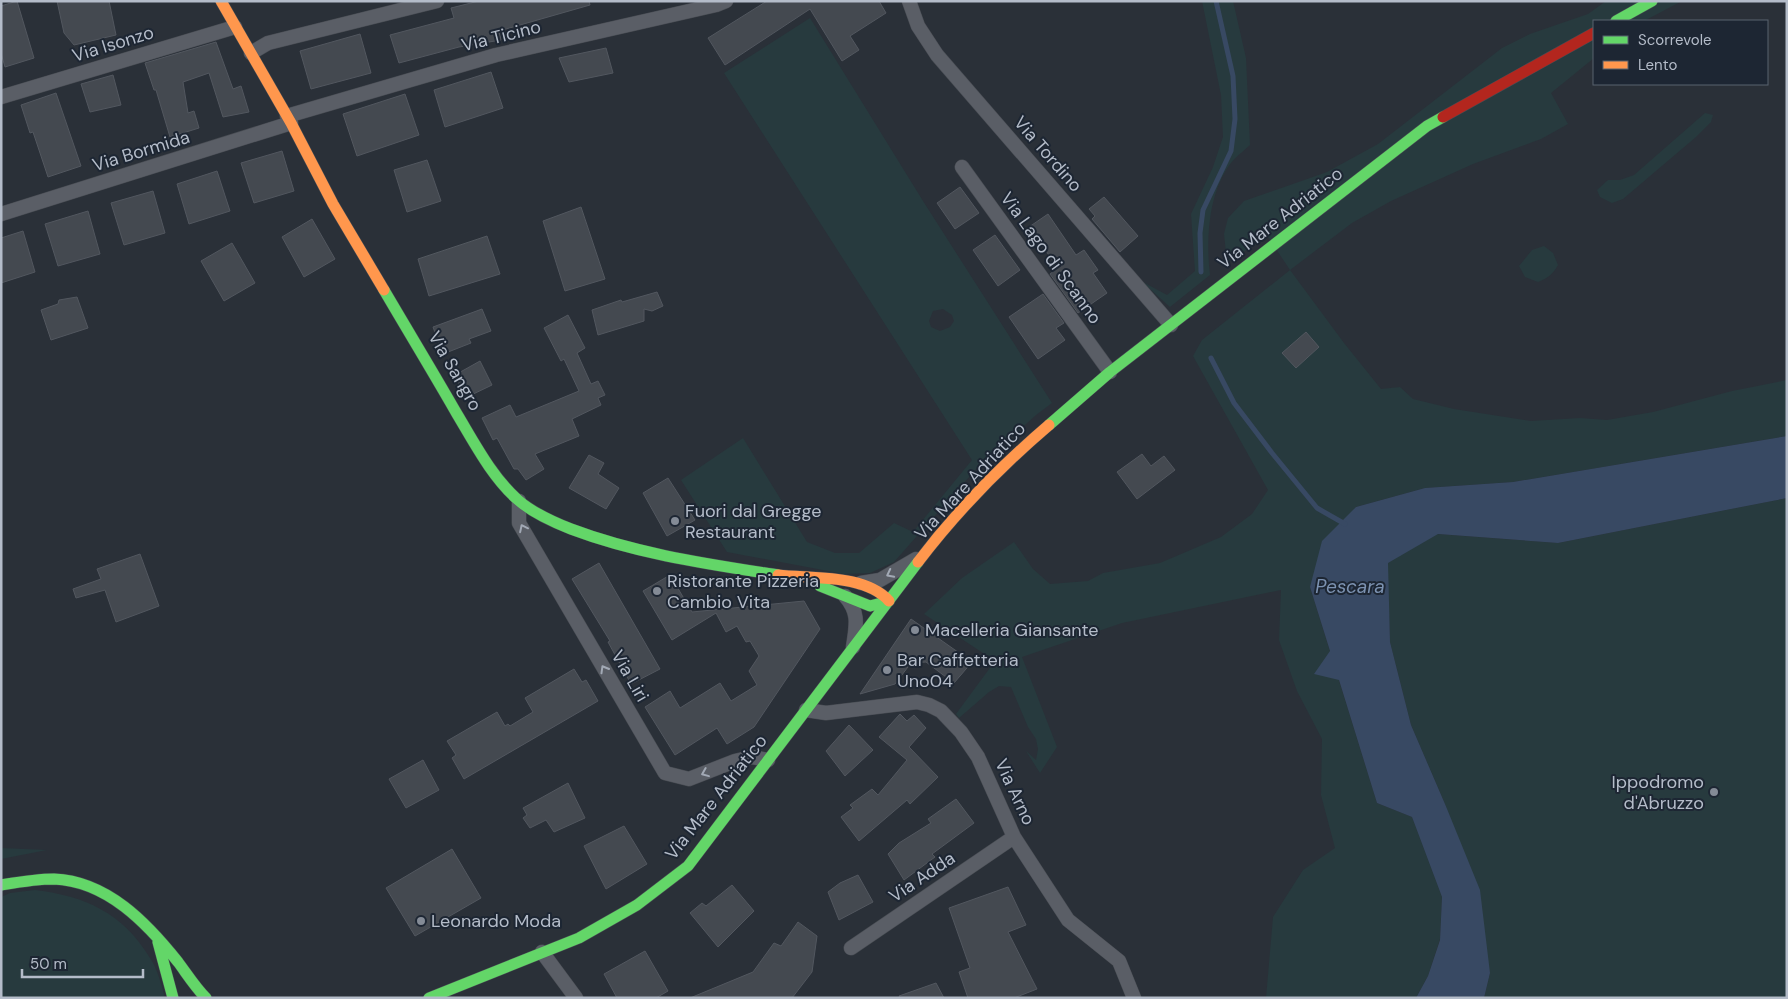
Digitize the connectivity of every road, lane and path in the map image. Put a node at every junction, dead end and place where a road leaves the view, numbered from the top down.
1 (221, 1) edge
2 (437, 1) edge
3 (726, 1) edge
4 (909, 1) edge
5 (1652, 1) edge
6 (1618, 20) edge
7 (235, 27) junction
8 (1593, 34) edge
9 (251, 53) junction
10 (1, 97) edge
11 (289, 120) junction
12 (962, 167) dead end
13 (1, 214) edge
14 (1171, 324) junction
15 (1110, 372) junction
16 (519, 501) junction
17 (925, 553) junction
18 (797, 578) junction
19 (851, 583) junction
20 (845, 596) junction
21 (889, 601) junction
22 (853, 649) junction
23 (806, 710) junction
24 (768, 760) junction
25 (1014, 837) junction
26 (1, 885) edge
27 (158, 939) junction
28 (850, 948) dead end
29 (542, 952) junction
30 (173, 998) edge
31 (206, 998) edge
32 (429, 998) edge
33 (576, 998) edge
34 (1134, 998) edge

1 - 7 main road, Via Sangro
2 - 9 street
3 - 11 street, Via Ticino
4 - 14 street, Via Tordino
5 - 6 main road
7 - 9 main road, Via Sangro
7 - 10 street, Via Isonzo
8 - 14 main road, Via Mare Adriatico
9 - 11 main road, Via Sangro
11 - 13 street, Via Bormida
11 - 16 main road, Via Sangro
12 - 15 street, Via Lago di Scanno
14 - 15 main road, Via Mare Adriatico
15 - 17 main road, Via Mare Adriatico
16 - 18 main road, Via Sangro
24 -> 16 street, Via Liri
17 -> 19 street, Via Sangro
17 - 21 main road, Via Mare Adriatico
18 - 19 main road, Via Sangro
18 - 20 main road, Via Sangro
19 - 21 main road, Via Sangro
20 - 21 main road, Via Sangro
20 - 22 street
21 - 22 main road, Via Mare Adriatico
22 - 23 main road, Via Mare Adriatico
23 - 24 main road, Via Mare Adriatico
23 - 25 street, Via Arno
24 - 29 main road, Via Mare Adriatico
25 - 28 street, Via Adda
25 - 34 street, Via Arno
26 - 27 main road
27 - 30 main road
27 - 31 main road
29 - 32 main road, Via Mare Adriatico
29 - 33 street

